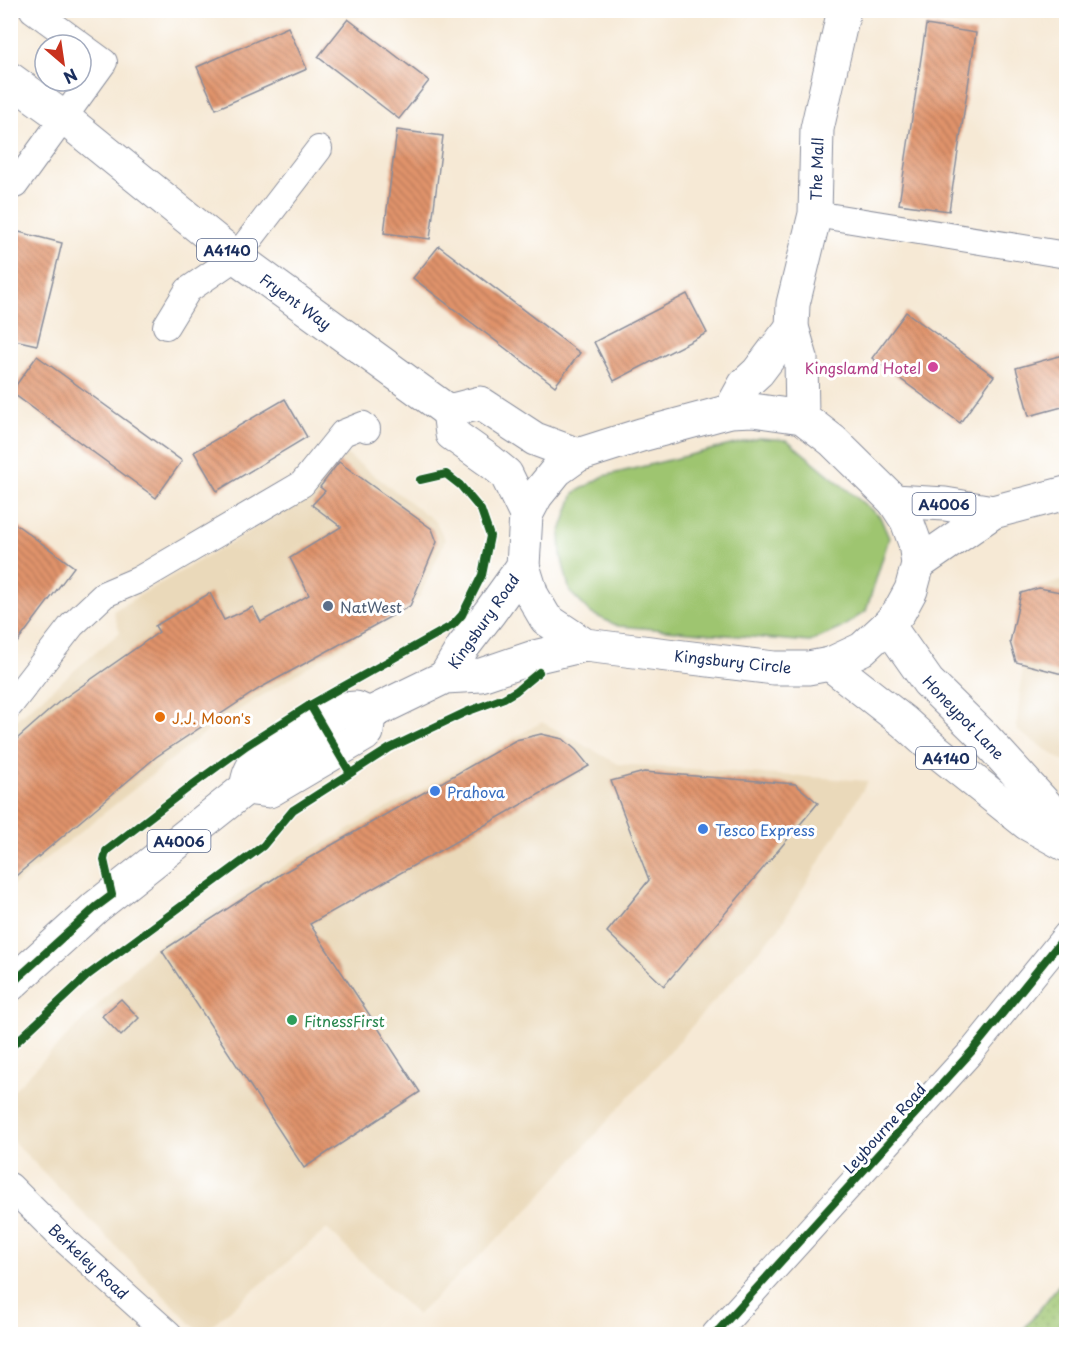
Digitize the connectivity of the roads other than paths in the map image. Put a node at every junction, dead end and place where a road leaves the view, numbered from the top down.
1 (33, 10) edge
2 (844, 10) edge
3 (10, 79) edge
4 (64, 118) junction
5 (319, 149) dead end
6 (10, 181) edge
7 (815, 214) junction
8 (1066, 255) edge
9 (236, 257) junction
10 (166, 326) dead end
11 (792, 327) junction
12 (449, 411) junction
13 (730, 411) junction
14 (802, 417) junction
15 (367, 429) dead end
16 (578, 455) junction
17 (1066, 493) edge
18 (894, 501) junction
19 (993, 512) junction
20 (526, 515) junction
21 (918, 564) junction
22 (523, 566) junction
23 (888, 625) junction
24 (585, 645) junction
25 (830, 663) junction
26 (445, 677) junction
27 (10, 705) edge
28 (1066, 833) edge
29 (1066, 845) edge
30 (1066, 935) edge
31 (10, 985) edge
32 (10, 1186) edge
33 (168, 1334) edge
34 (715, 1335) edge

1 - 4 street
2 - 7 main road, The Mall
3 - 4 main road, Fryent Way / A4140
4 - 6 street
4 - 9 main road, Fryent Way / A4140
5 - 9 street
7 - 8 street
7 - 11 main road, The Mall
9 - 10 street
9 - 12 main road, Fryent Way / A4140
11 - 13 main road
11 - 14 main road, The Mall
12 - 16 main road
12 - 20 main road
13 - 14 main road, Kingsbury Circle
13 - 16 main road, Kingsbury Circle
14 - 18 main road, Kingsbury Circle
15 - 27 street
16 - 20 main road, Kingsbury Circle
17 - 19 main road, A4006
18 - 19 main road, A4006
18 - 21 main road, Kingsbury Circle
19 - 21 main road, A4006
20 - 22 main road, Kingsbury Circle
21 - 23 main road, Kingsbury Circle
22 - 24 main road, Kingsbury Circle
22 - 26 main road, Kingsbury Road
23 - 25 main road, Kingsbury Circle
23 - 28 main road, Honeypot Lane / A4140
24 - 25 main road, Kingsbury Circle
24 - 26 main road, Kingsbury Road / A4006
25 - 29 main road, A4140
26 - 31 main road, Kingsbury Road / A4006
30 - 34 street, Leybourne Road
32 - 33 street, Berkeley Road

